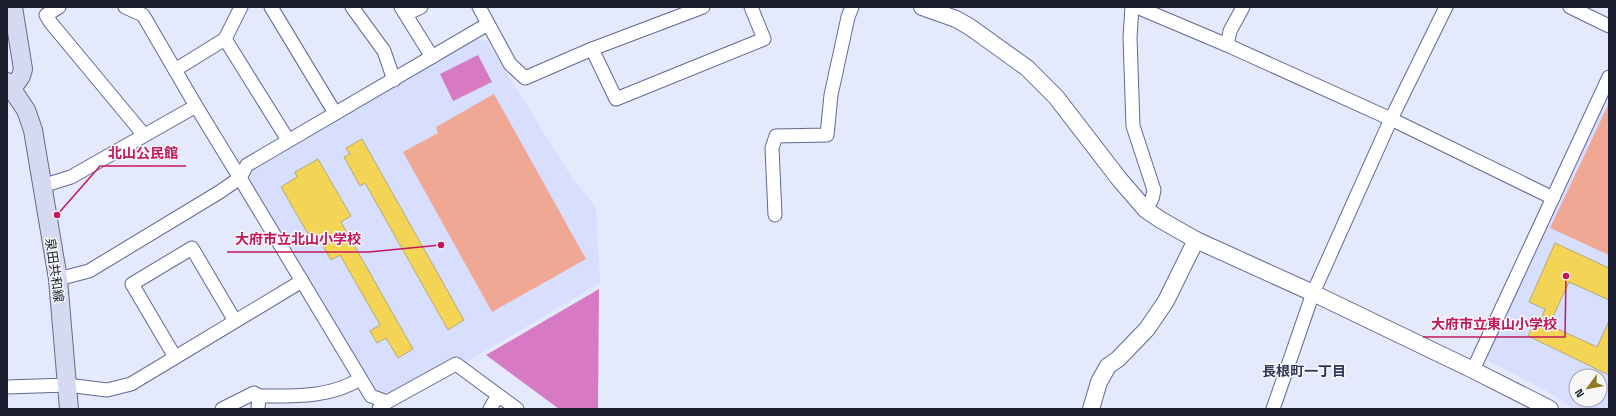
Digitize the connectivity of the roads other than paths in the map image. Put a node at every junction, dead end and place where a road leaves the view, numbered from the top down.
1 (14, 7) edge
2 (59, 7) edge
3 (125, 7) edge
4 (241, 7) edge
5 (271, 7) edge
6 (352, 7) edge
7 (422, 7) edge
8 (479, 7) edge
9 (703, 7) edge
10 (751, 7) edge
11 (852, 7) edge
12 (922, 7) edge
13 (1132, 7) edge
14 (1137, 7) edge
15 (1243, 7) edge
16 (1446, 7) edge
17 (1570, 7) edge
18 (403, 10) edge
19 (488, 24) junction
20 (1609, 26) edge
21 (225, 39) junction
22 (1227, 45) junction
23 (592, 49) junction
24 (432, 57) junction
25 (174, 70) junction
26 (1609, 78) edge
27 (394, 80) junction
28 (10, 85) edge
29 (196, 106) junction
30 (335, 113) junction
31 (1391, 119) junction
32 (144, 135) junction
33 (288, 140) junction
34 (240, 178) junction
35 (42, 186) junction
36 (1553, 198) junction
37 (1146, 210) junction
38 (775, 215) dead end
39 (1196, 240) junction
40 (58, 279) junction
41 (302, 281) junction
42 (1313, 293) junction
43 (235, 321) junction
44 (175, 357) junction
45 (1474, 370) junction
46 (360, 378) junction
47 (67, 385) junction
48 (7, 387) edge
49 (498, 394) junction
50 (259, 396) junction
51 (383, 406) edge
52 (69, 409) edge
53 (222, 409) edge
54 (258, 409) edge
55 (490, 409) edge
56 (517, 409) edge
57 (1091, 409) edge
58 (1272, 409) edge
59 (1550, 409) edge

1 - 28 main road, 泉田共和線
2 - 32 street
3 - 25 street
4 - 21 street
5 - 30 street
6 - 27 street
7 - 18 street
8 - 19 street
9 - 23 street
10 - 23 street
11 - 38 street
12 - 37 street
13 - 37 street
14 - 22 street
15 - 22 street
16 - 31 street
17 - 20 street
18 - 24 street
19 - 23 street
19 - 24 street
21 - 25 street
21 - 33 street
22 - 31 street
24 - 27 street
25 - 29 street
26 - 36 street
27 - 30 street
28 - 35 main road, 泉田共和線
29 - 32 street
29 - 34 street
30 - 33 street
31 - 36 street
31 - 42 street
32 - 35 street
33 - 34 street
34 - 40 street
34 - 41 street
35 - 40 main road, 泉田共和線
36 - 45 street
37 - 39 street
39 - 42 street
39 - 57 street
40 - 47 main road, 泉田共和線
41 - 43 street
41 - 46 street
42 - 45 street
42 - 58 street
43 - 44 street
43 - 44 street
44 - 47 street
45 - 59 street
46 - 50 street
46 - 51 street
47 - 48 street
47 - 52 main road, 泉田共和線
49 - 51 street
49 - 55 street
49 - 56 street
50 - 53 street
50 - 54 street

